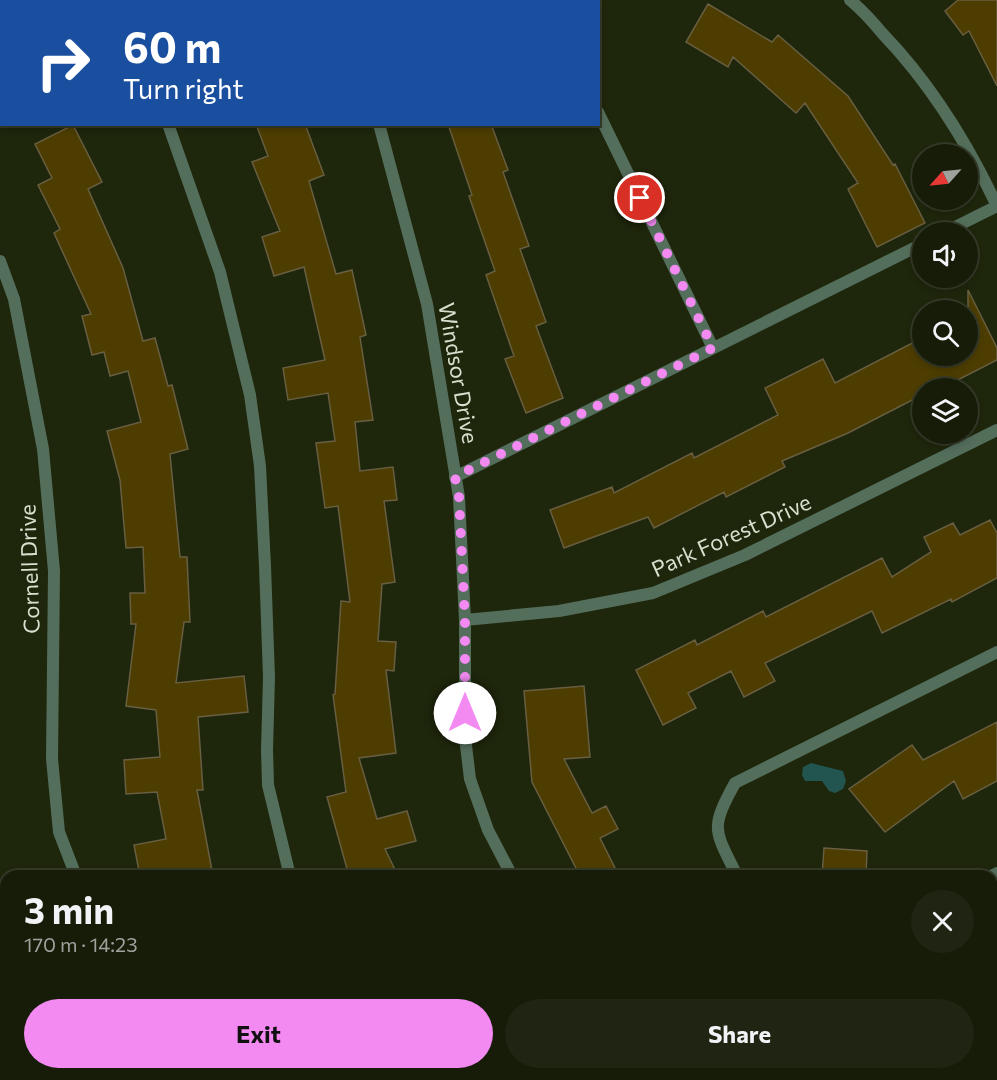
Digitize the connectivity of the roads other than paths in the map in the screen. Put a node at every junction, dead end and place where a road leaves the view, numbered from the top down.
1 (850, 0) edge
2 (600, 116) edge
3 (169, 126) edge
4 (380, 126) edge
5 (997, 206) edge
6 (965, 222) edge
7 (912, 249) edge
8 (0, 261) edge
9 (713, 348) junction
10 (997, 430) edge
11 (455, 477) junction
12 (465, 620) junction
13 (997, 652) edge
14 (74, 870) edge
15 (289, 870) edge
16 (509, 870) edge
17 (734, 870) edge

1 - 5 street
2 - 9 street
3 - 15 street
4 - 11 street, Windsor Drive
5 - 6 street
7 - 9 street
8 - 14 street, Cornell Drive
9 - 11 street
10 - 12 street, Park Forest Drive
11 - 12 street, Windsor Drive
12 - 16 street, Windsor Drive
13 - 17 street

